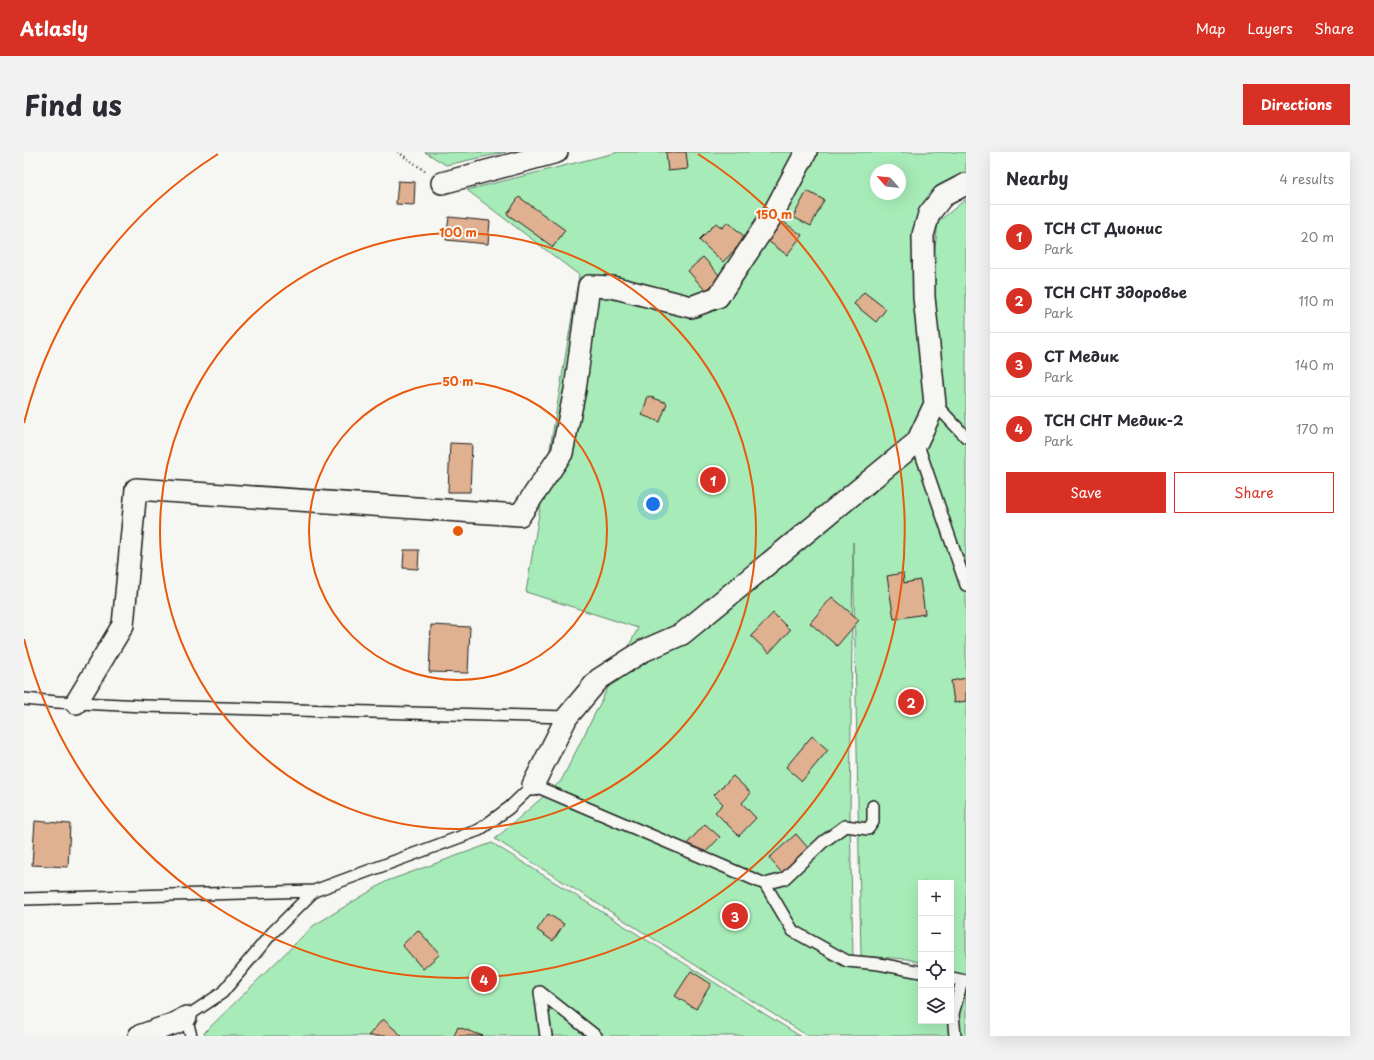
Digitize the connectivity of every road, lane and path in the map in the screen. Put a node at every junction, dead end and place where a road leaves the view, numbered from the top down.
1 (398, 152) edge
2 (557, 152) edge
3 (806, 152) edge
4 (442, 183) joint
5 (966, 184) edge
6 (935, 404) junction
7 (966, 437) edge
8 (917, 442) junction
9 (966, 585) edge
10 (24, 698) edge
11 (76, 703) junction
12 (568, 717) junction
13 (533, 785) junction
14 (873, 806) dead end
15 (765, 884) junction
16 (314, 891) junction
17 (24, 899) edge
18 (918, 971) edge
19 (954, 979) edge
20 (964, 981) edge
21 (189, 1026) edge
22 (139, 1036) edge
23 (546, 1036) edge
24 (596, 1036) edge
25 (955, 1036) edge

1 - 4 path
2 - 4 street
3 - 11 street
5 - 6 street
6 - 7 lane
6 - 8 street
8 - 9 lane
8 - 12 street
10 - 11 lane
11 - 12 lane
12 - 13 street
13 - 15 lane
13 - 16 lane
14 - 15 lane
15 - 18 lane
16 - 17 lane
16 - 21 lane
19 - 20 lane
20 - 25 lane
21 - 22 street
23 - 24 lane

